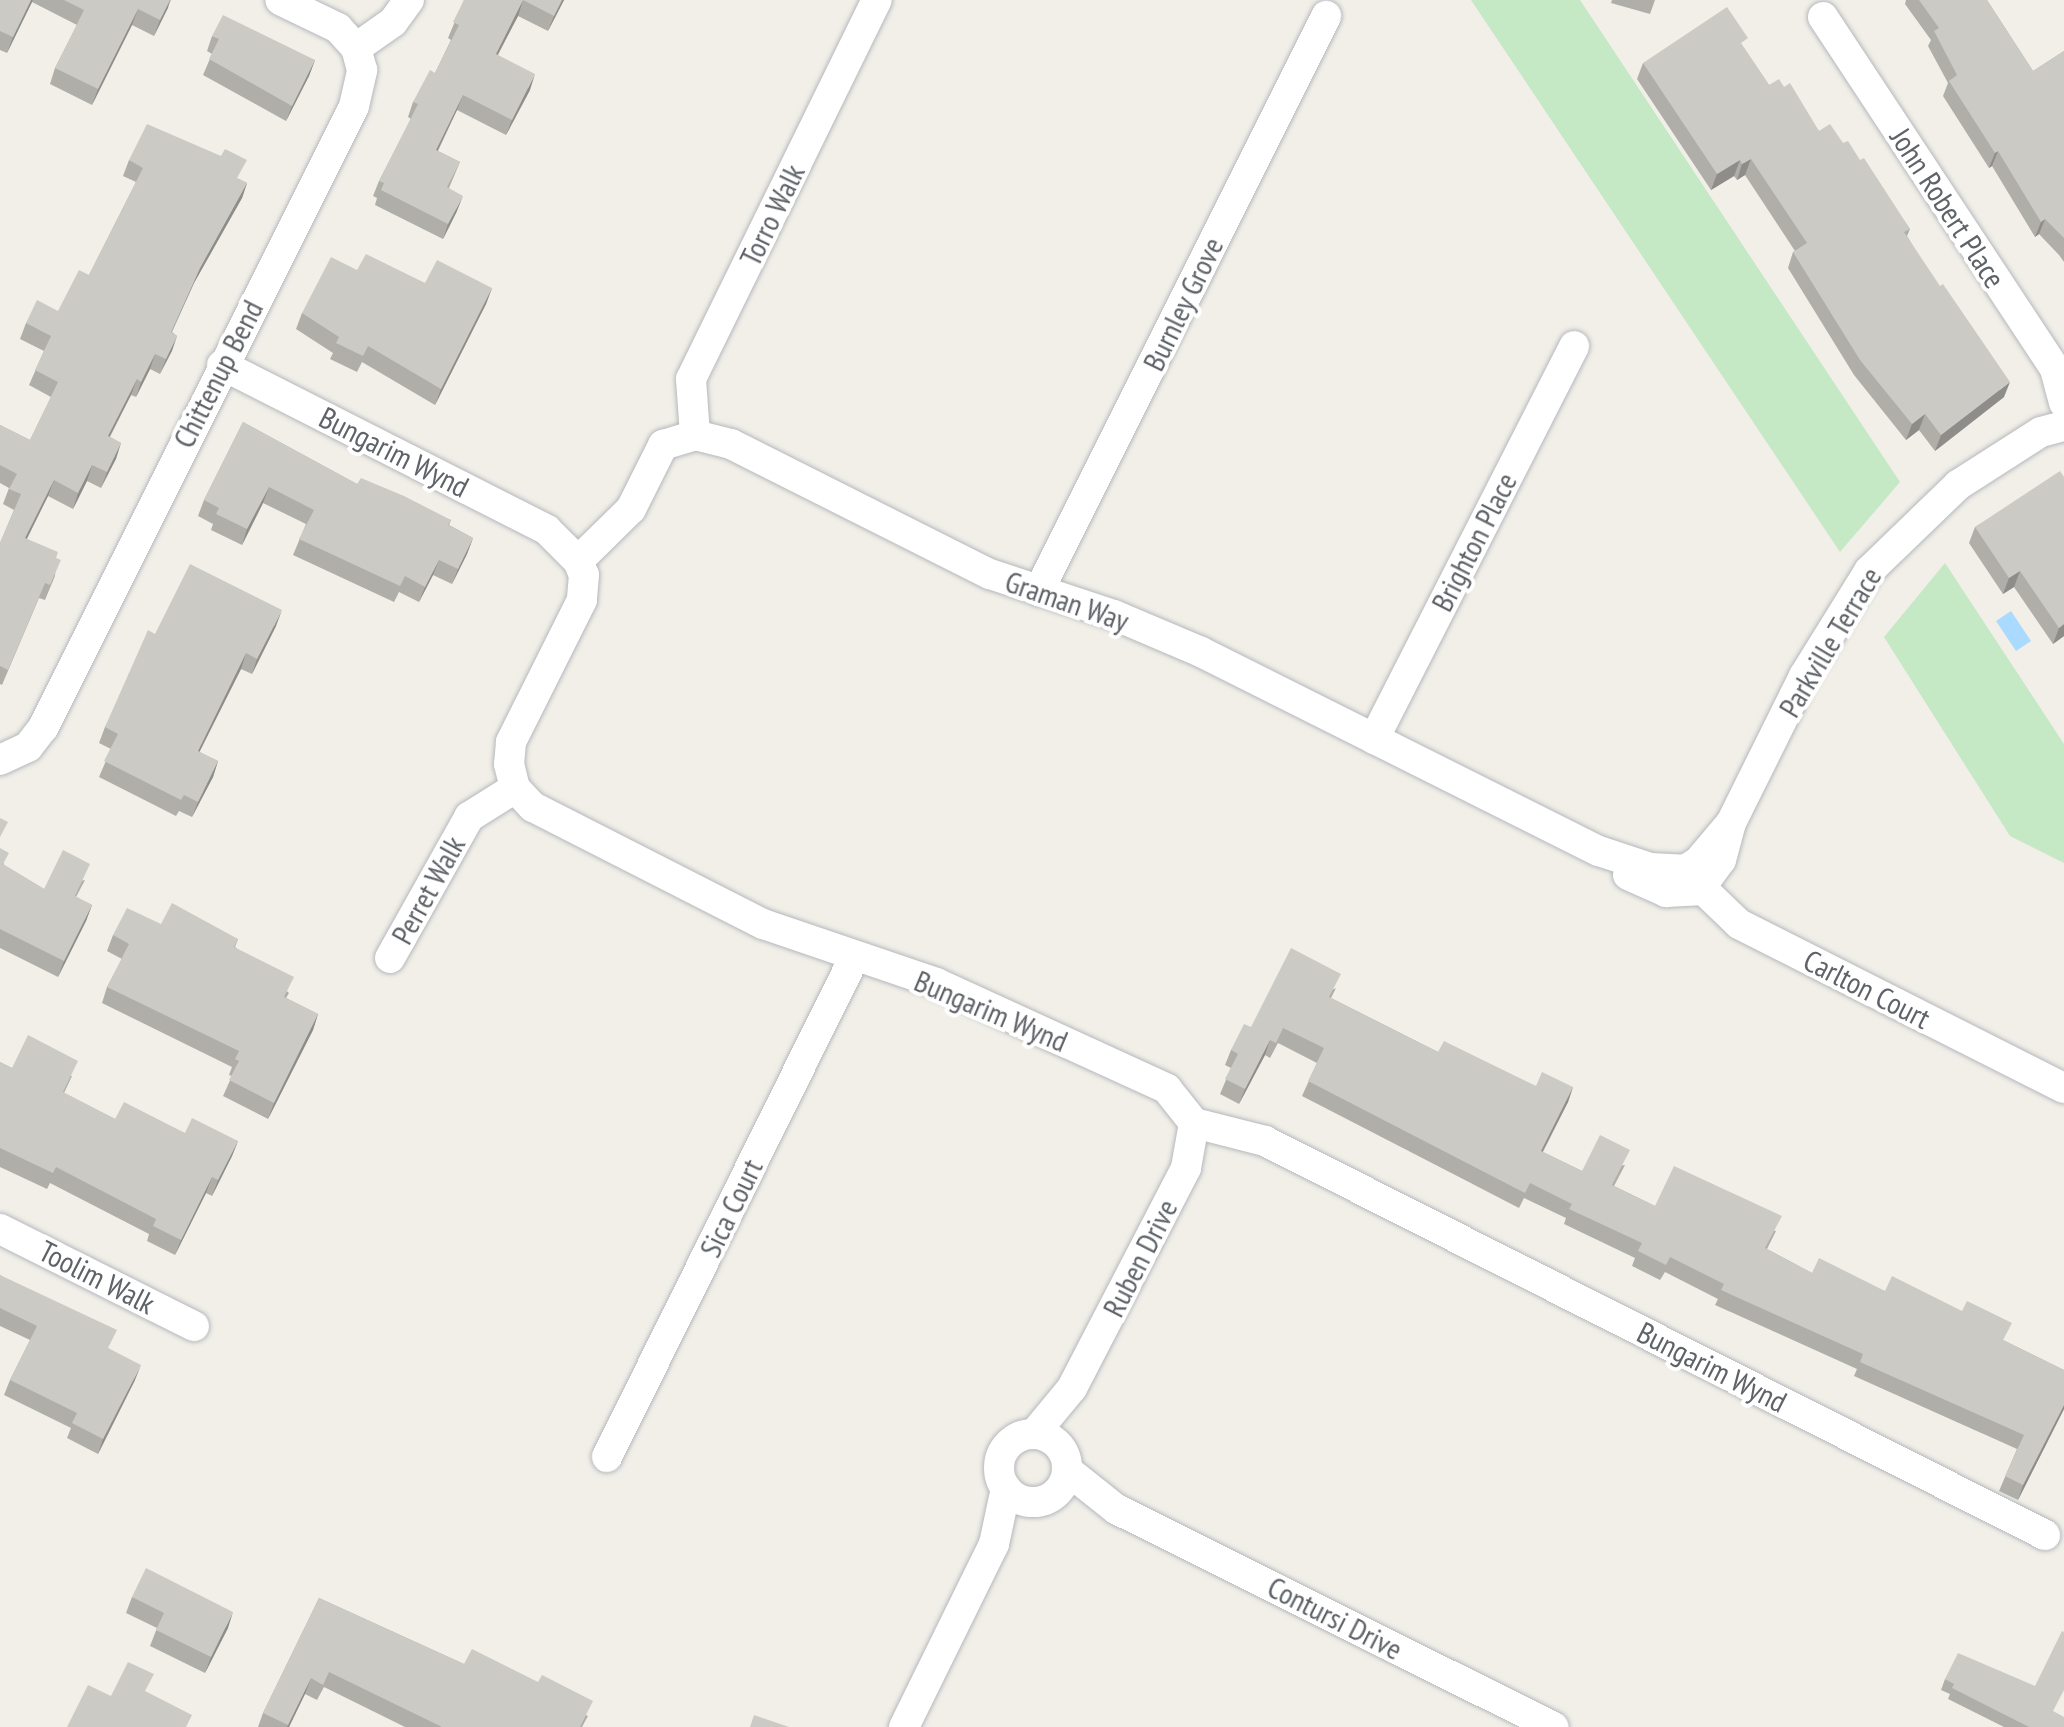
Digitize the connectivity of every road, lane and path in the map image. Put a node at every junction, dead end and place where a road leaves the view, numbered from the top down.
1 (280, 0) edge
2 (409, 0) edge
3 (877, 0) edge
4 (1326, 16) dead end
5 (1823, 17) dead end
6 (356, 48) junction
7 (1574, 346) dead end
8 (222, 365) junction
9 (2064, 402) edge
10 (2064, 426) edge
11 (696, 435) junction
12 (578, 561) junction
13 (1040, 592) junction
14 (1374, 739) junction
15 (0, 760) edge
16 (515, 788) junction
17 (1692, 880) junction
18 (390, 958) dead end
19 (854, 958) junction
20 (2064, 1088) edge
21 (1194, 1123) junction
22 (0, 1229) edge
23 (194, 1326) dead end
24 (607, 1457) dead end
25 (1042, 1473) junction
26 (2045, 1535) dead end
27 (904, 1727) edge
28 (1554, 1727) edge

1 - 6 street
2 - 6 street
3 - 11 street, Torro Walk
4 - 13 street, Burnley Grove
5 - 9 street, John Robert Place
6 - 8 street, Chittenup Bend
7 - 14 street, Brighton Place
8 - 12 street, Bungarim Wynd
8 - 15 street, Chittenup Bend
10 - 17 street, Parkville Terrace
11 - 12 street
11 - 13 street, Graman Way
12 - 16 street
13 - 14 street, Graman Way
14 - 17 street, Graman Way
16 - 18 street, Perret Walk
16 - 19 street, Bungarim Wynd
17 - 20 street, Carlton Court
19 - 21 street, Bungarim Wynd
19 - 24 street, Sica Court
21 - 25 street, Ruben Drive
21 - 26 street, Bungarim Wynd
22 - 23 street, Toolim Walk
25 - 27 street, Ruben Drive
25 - 28 street, Contursi Drive

